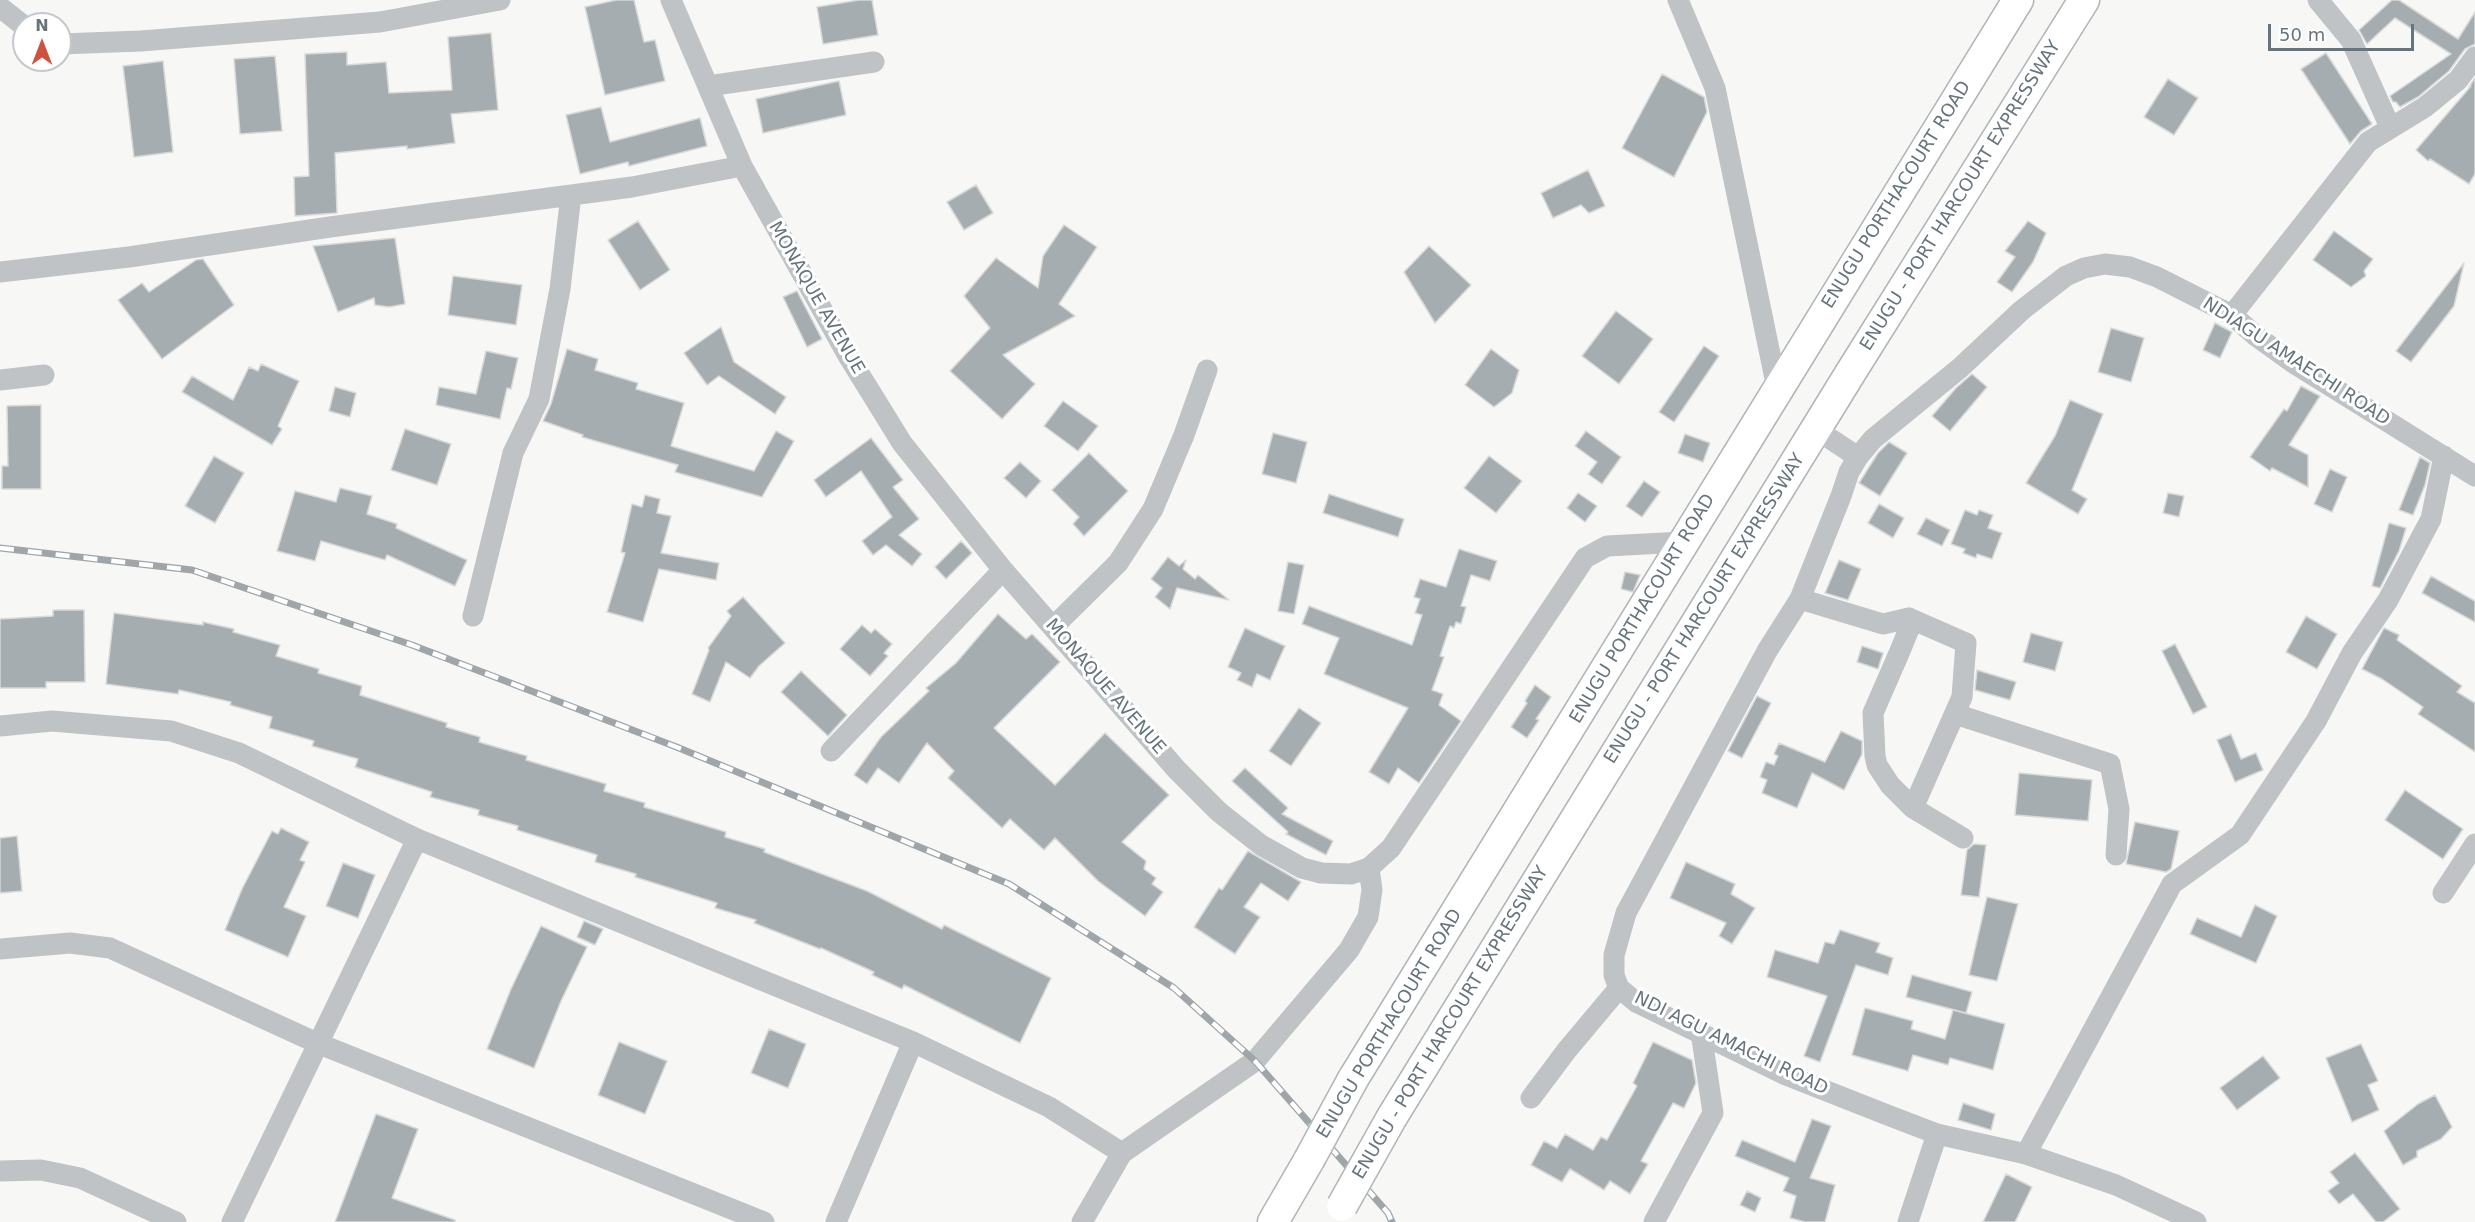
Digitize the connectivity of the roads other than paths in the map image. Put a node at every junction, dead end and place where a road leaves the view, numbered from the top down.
1 (500, 0) edge
2 (671, 0) edge
3 (1678, 0) edge
4 (2018, 0) edge
5 (2084, 0) edge
6 (2319, 0) edge
7 (0, 7) edge
8 (12, 16) edge
9 (72, 44) edge
10 (2475, 57) edge
11 (874, 62) dead end
12 (708, 86) junction
13 (2390, 127) junction
14 (742, 166) junction
15 (571, 195) junction
16 (0, 272) edge
17 (2232, 315) junction
18 (1207, 370) dead end
19 (44, 375) dead end
20 (0, 380) edge
21 (1777, 388) junction
22 (1817, 427) junction
23 (2444, 456) junction
24 (1857, 457) junction
25 (2475, 476) edge
26 (1683, 542) junction
27 (1003, 570) junction
28 (1800, 599) junction
29 (473, 616) dead end
30 (1910, 618) junction
31 (1053, 627) junction
32 (1955, 714) junction
33 (0, 726) edge
34 (831, 751) dead end
35 (1913, 808) junction
36 (1963, 838) dead end
37 (417, 839) junction
38 (2475, 844) edge
39 (2116, 855) dead end
40 (1369, 868) junction
41 (2443, 893) dead end
42 (0, 949) edge
43 (1618, 988) junction
44 (1701, 1032) junction
45 (317, 1042) junction
46 (913, 1042) junction
47 (1531, 1098) dead end
48 (1937, 1134) junction
49 (1122, 1153) junction
50 (2026, 1154) junction
51 (0, 1171) edge
52 (1338, 1214) edge
53 (176, 1222) edge
54 (232, 1222) edge
55 (764, 1222) edge
56 (836, 1222) edge
57 (1082, 1222) edge
58 (1273, 1222) edge
59 (1654, 1222) edge
60 (1908, 1222) edge
61 (2196, 1222) edge

1 - 9 street
2 - 12 street, MONAQUE AVENUE
3 - 21 street
4 - 21 highway, ENUGU PORTHACOURT ROAD
5 - 22 highway, ENUGU - PORT HARCOURT EXPRESSWAY
6 - 13 street
7 - 8 street
10 - 13 street
11 - 12 street
12 - 14 street, MONAQUE AVENUE
13 - 17 street
14 - 15 street
14 - 27 street, MONAQUE AVENUE
15 - 16 street
15 - 29 street
17 - 23 street, NDIAGU AMAECHI ROAD
17 - 24 street, NDIAGU AMAECHI ROAD
18 - 31 street
19 - 20 street
21 - 26 highway, ENUGU PORTHACOURT ROAD
22 - 24 street
22 - 52 highway, ENUGU - PORT HARCOURT EXPRESSWAY, bridge
23 - 25 street, NDIAGU AMAECHI ROAD
23 - 50 street
24 - 28 street, NDI AGU AMACHI ROAD
26 - 40 street
26 - 58 highway, ENUGU PORTHACOURT ROAD, bridge
27 - 31 street, MONAQUE AVENUE
27 - 34 street
28 - 30 street
28 - 43 street, NDI AGU AMACHI ROAD
30 - 32 street
30 - 35 street
31 - 40 street, MONAQUE AVENUE
32 - 35 street
32 - 39 street
33 - 37 street
35 - 36 street
37 - 45 street
37 - 46 street
38 - 41 street
40 - 49 street
42 - 45 street
43 - 44 street, NDI AGU AMACHI ROAD
43 - 47 street
44 - 48 street, NDI AGU AMACHI ROAD
44 - 59 street
45 - 54 street
45 - 55 street
46 - 49 street
46 - 56 street
48 - 50 street, NDI AGU AMACHI ROAD
48 - 60 street
49 - 57 street
50 - 61 street, NDI AGU AMACHI ROAD
51 - 53 street

